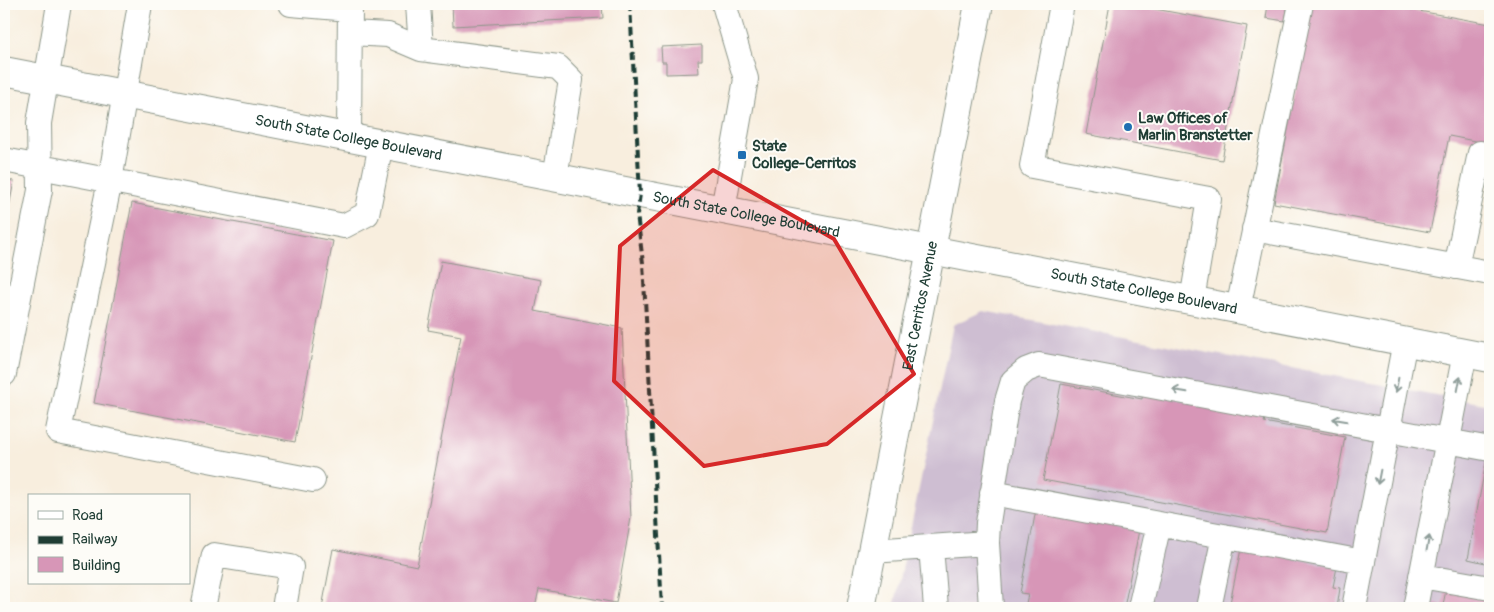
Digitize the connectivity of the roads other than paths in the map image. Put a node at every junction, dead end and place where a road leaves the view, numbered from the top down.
1 (59, 4) edge
2 (140, 4) edge
3 (291, 4) edge
4 (418, 4) edge
5 (724, 4) edge
6 (979, 4) edge
7 (1062, 4) edge
8 (1301, 4) edge
9 (350, 6) edge
10 (350, 33) junction
11 (421, 49) junction
12 (4, 71) edge
13 (48, 79) junction
14 (126, 95) junction
15 (349, 138) junction
16 (381, 144) junction
17 (1480, 153) dead end
18 (4, 160) edge
19 (40, 168) junction
20 (555, 177) junction
21 (110, 181) junction
22 (723, 210) junction
23 (1254, 229) junction
24 (931, 250) junction
25 (1456, 267) junction
26 (1490, 273) edge
27 (1192, 300) junction
28 (1238, 309) junction
29 (1405, 341) junction
30 (1478, 355) edge
31 (4, 374) edge
32 (1388, 429) junction
33 (1448, 442) junction
34 (1490, 449) edge
35 (313, 480) dead end
36 (992, 493) junction
37 (1159, 524) junction
38 (1224, 536) junction
39 (987, 543) junction
40 (931, 547) junction
41 (872, 551) junction
42 (1363, 562) junction
43 (1421, 576) junction
44 (1490, 588) edge
45 (204, 608) edge
46 (284, 608) edge
47 (861, 608) edge
48 (936, 608) edge
49 (991, 608) edge
50 (1140, 608) edge
51 (1210, 608) edge
52 (1354, 608) edge
53 (1415, 608) edge

1 - 13 street
2 - 14 street
3 - 9 street
4 - 11 street
5 - 22 street
6 - 24 main road, East Cerritos Avenue
7 - 27 street
8 - 23 street
9 - 10 street
10 - 11 street
10 - 15 street
11 - 20 street
12 - 13 main road, South State College Boulevard
13 - 14 main road, South State College Boulevard
13 - 19 street
14 - 15 main road, South State College Boulevard
14 - 21 street
15 - 16 main road, South State College Boulevard
16 - 20 main road, South State College Boulevard
16 - 21 street
17 - 25 street
18 - 19 street
19 - 21 street
19 - 31 street
20 - 22 main road, South State College Boulevard
21 - 35 street
22 - 24 main road, South State College Boulevard
23 - 25 street
23 - 28 street
24 - 27 main road, South State College Boulevard
24 - 41 main road, East Cerritos Avenue
25 - 26 street
27 - 28 main road, South State College Boulevard
28 - 29 main road, South State College Boulevard
29 - 30 main road, South State College Boulevard
29 -> 32 street
33 -> 30 street
32 - 33 street
32 -> 36 street
32 -> 42 street
33 - 34 street
43 -> 33 street
36 - 37 street
36 - 39 street
37 - 38 street
37 - 50 street
38 - 42 street
38 - 51 street
39 - 40 street
39 - 49 street
40 - 41 street
40 - 48 street
41 - 47 main road, East Cerritos Avenue
42 - 52 street
43 - 44 street
43 - 53 street
45 - 46 street

